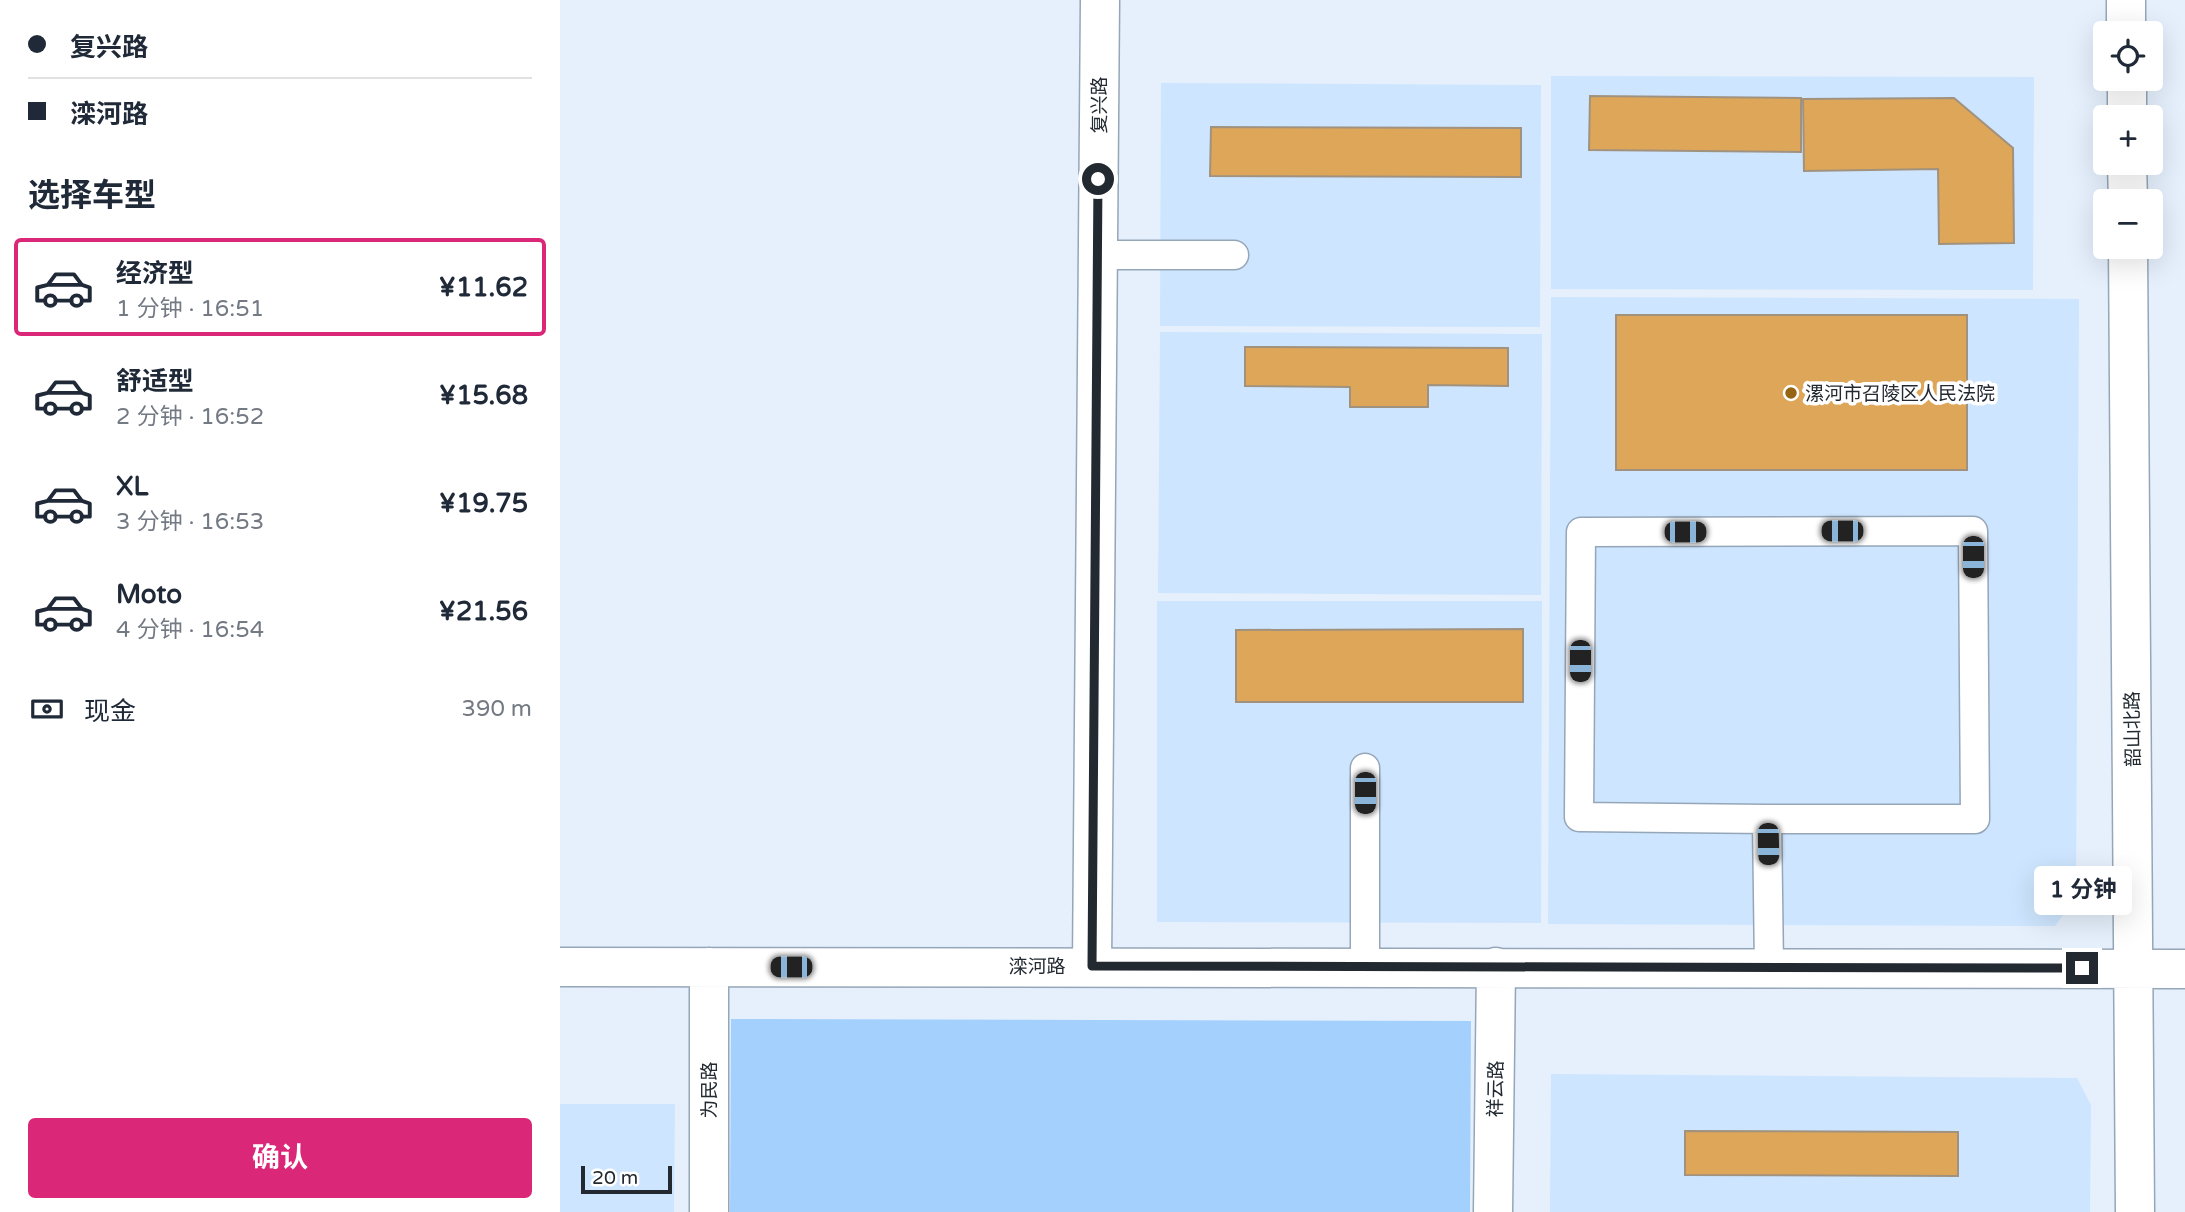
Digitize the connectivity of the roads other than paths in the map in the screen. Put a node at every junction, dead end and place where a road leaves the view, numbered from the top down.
1 (1100, 0) edge
2 (2126, 0) edge
3 (2126, 21) edge
4 (1098, 255) junction
5 (1234, 255) dead end
6 (2128, 259) edge
7 (1365, 768) dead end
8 (1767, 819) junction
9 (1092, 966) junction
10 (560, 967) edge
11 (709, 967) junction
12 (1365, 967) junction
13 (1496, 967) junction
14 (1769, 968) junction
15 (2135, 969) junction
16 (2185, 969) edge
17 (709, 1212) edge
18 (1493, 1212) edge
19 (2135, 1212) edge

1 - 4 street, 复兴路
2 - 3 street
4 - 5 street
4 - 9 street, 复兴路
6 - 15 street, 韶山北路
7 - 12 street
8 - 8 street
8 - 14 street
9 - 11 street, 滦河路
9 - 12 street, 滦河路
10 - 11 street, 滦河路
11 - 17 street, 为民路
12 - 13 street, 滦河路
13 - 14 street, 滦河路
13 - 18 street, 祥云路
14 - 15 street, 滦河路
15 - 16 street, 滦河路
15 - 19 street, 韶山北路

